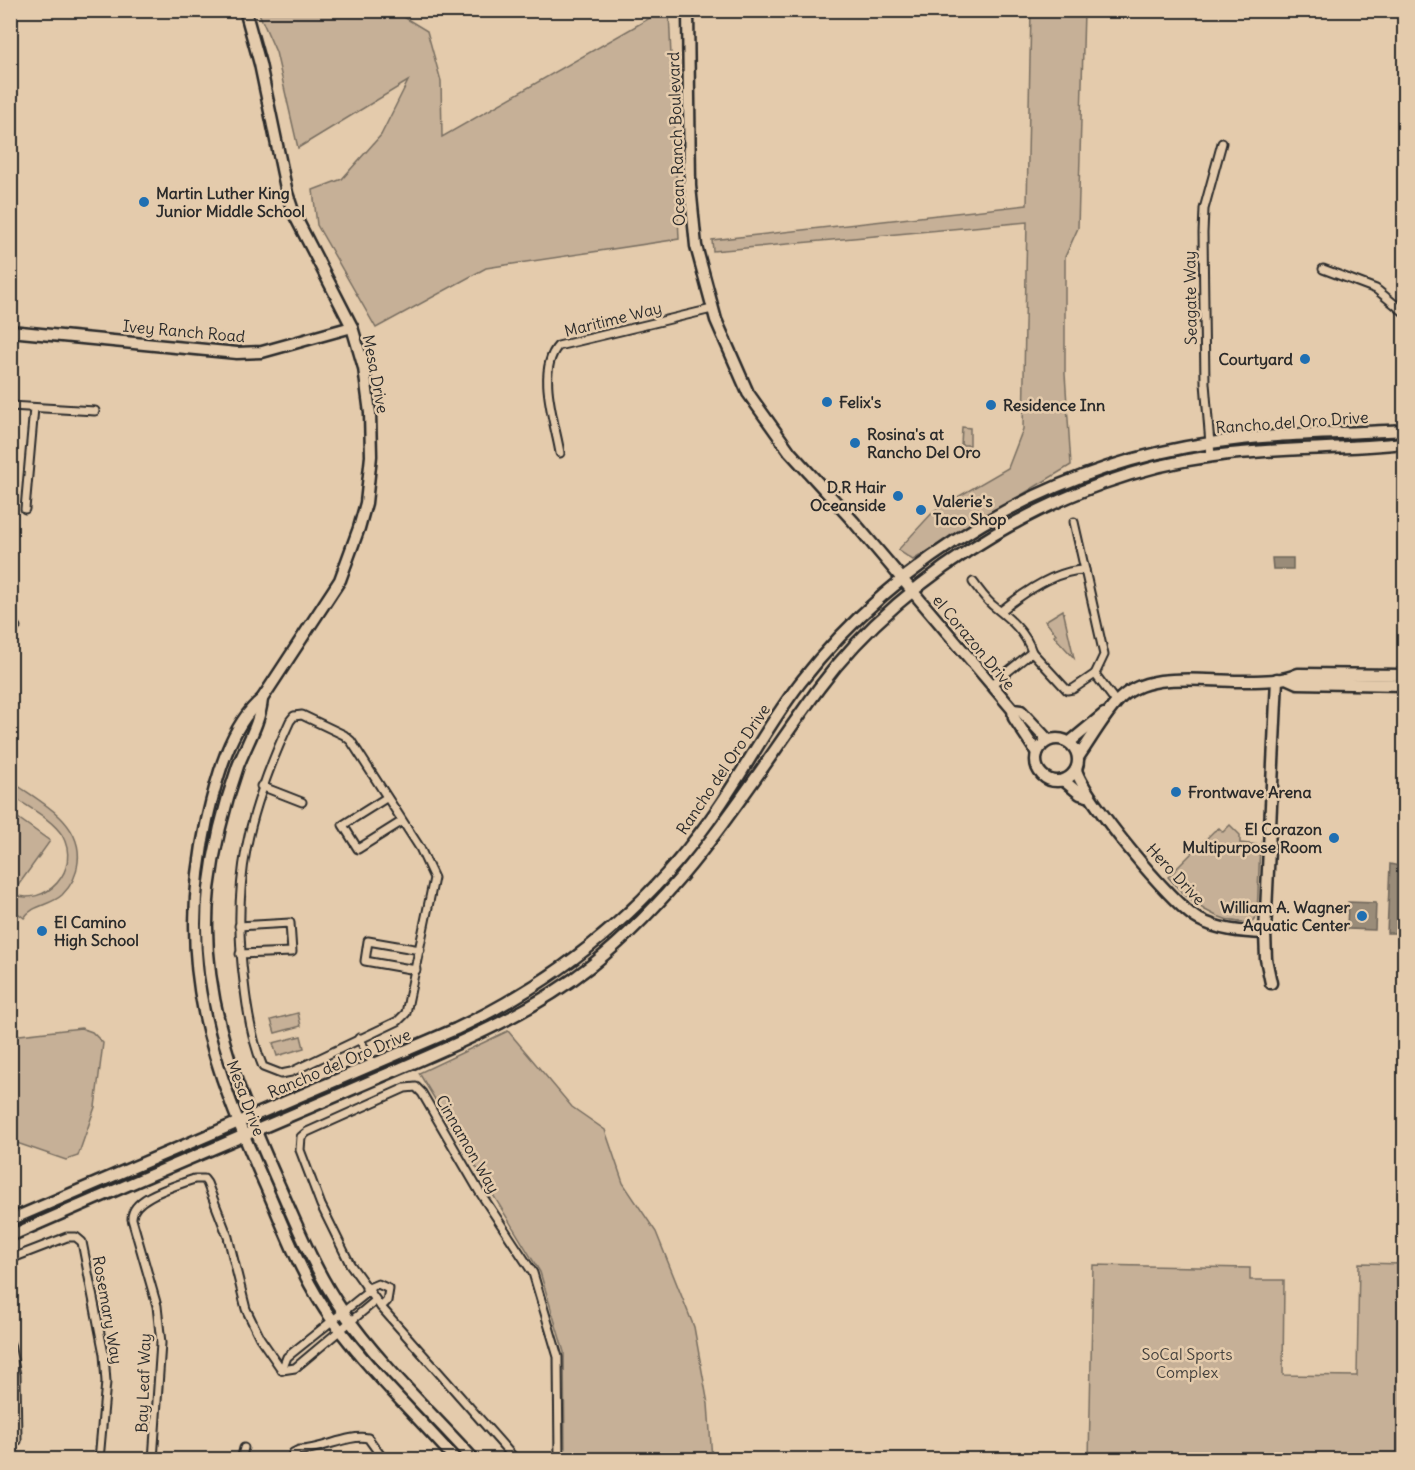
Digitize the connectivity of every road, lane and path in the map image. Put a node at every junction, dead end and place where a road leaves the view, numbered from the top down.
1 (245, 10) edge
2 (688, 10) edge
3 (1222, 142) dead end
4 (1323, 270) dead end
5 (712, 309) junction
6 (1404, 312) edge
7 (352, 327) junction
8 (10, 330) edge
9 (10, 406) edge
10 (34, 408) junction
11 (95, 411) dead end
12 (1404, 430) edge
13 (1209, 443) junction
14 (1404, 443) edge
15 (560, 453) dead end
16 (1211, 456) junction
17 (25, 509) dead end
18 (1074, 522) dead end
19 (1085, 570) junction
20 (902, 579) junction
21 (974, 582) dead end
22 (914, 593) junction
23 (1001, 611) junction
24 (1032, 652) junction
25 (1095, 674) junction
26 (1404, 675) edge
27 (1282, 679) junction
28 (992, 685) junction
29 (1404, 685) edge
30 (262, 699) junction
31 (1114, 706) junction
32 (1013, 710) junction
33 (1047, 740) junction
34 (1070, 742) junction
35 (1037, 753) junction
36 (1079, 756) junction
37 (1076, 770) junction
38 (1063, 780) junction
39 (261, 786) junction
40 (1087, 796) junction
41 (386, 798) junction
42 (302, 802) dead end
43 (401, 822) junction
44 (238, 926) junction
45 (1265, 933) junction
46 (420, 950) junction
47 (240, 954) junction
48 (416, 970) junction
49 (1271, 983) dead end
50 (359, 1038) junction
51 (423, 1043) junction
52 (373, 1064) junction
53 (380, 1077) junction
54 (348, 1091) junction
55 (250, 1117) junction
56 (237, 1122) junction
57 (256, 1131) junction
58 (243, 1136) junction
59 (10, 1220) edge
60 (10, 1236) edge
61 (10, 1259) edge
62 (367, 1290) junction
63 (378, 1304) junction
64 (344, 1312) junction
65 (351, 1321) junction
66 (337, 1326) junction
67 (10, 1344) edge
68 (282, 1370) junction
69 (17, 1441) dead end
70 (244, 1448) dead end
71 (99, 1460) edge
72 (153, 1460) edge
73 (241, 1460) edge
74 (291, 1460) edge
75 (384, 1460) edge
76 (456, 1460) edge
77 (474, 1460) edge
78 (516, 1460) edge
79 (559, 1460) edge

1 - 7 main road, Mesa Drive
2 - 5 main road, Ocean Ranch Boulevard
3 - 13 street, Seagate Way
4 - 6 street
5 - 15 street, Maritime Way
5 - 20 main road, Ocean Ranch Boulevard
7 - 8 main road, Ivey Ranch Road
7 - 30 main road, Mesa Drive
9 - 10 street
10 - 11 street
10 - 17 street
12 - 13 main road, Rancho del Oro Drive
13 - 16 street, Seagate Way
13 - 20 main road, Rancho del Oro Drive
14 - 16 main road, Rancho del Oro Drive
16 - 22 main road, Rancho del Oro Drive
18 - 19 street
19 - 23 street
19 - 25 street
20 - 22 main road, Ocean Ranch Boulevard
20 - 51 main road, Rancho del Oro Drive
21 - 23 street
22 - 28 main road, el Corazon Drive
22 - 53 main road, Rancho del Oro Drive
23 - 24 street
24 - 25 street
24 - 28 street
25 - 31 street
26 - 27 main road
27 - 29 main road
27 - 31 main road
27 - 45 main road
28 - 32 main road, el Corazon Drive
30 - 55 main road, Mesa Drive
30 - 56 main road, Mesa Drive
31 - 34 main road
31 - 36 main road
32 - 33 main road, el Corazon Drive
32 - 35 main road, el Corazon Drive
33 - 34 main road
33 - 35 main road
34 - 36 main road
35 - 38 main road
36 - 37 main road
37 - 38 main road
37 - 40 main road, Hero Drive
38 - 40 main road, Hero Drive
39 - 41 street
39 - 42 street
39 - 44 street
40 - 45 main road, Hero Drive
41 - 43 street
41 - 43 street
43 - 46 street
44 - 47 street
44 - 47 street
45 - 49 main road
46 - 48 street
46 - 48 street
47 - 50 street
48 - 50 street
50 - 52 street
51 - 52 main road, Rancho del Oro Drive
51 - 53 main road
52 - 54 main road
52 - 55 main road, Rancho del Oro Drive
53 - 54 main road, Rancho del Oro Drive
54 - 57 main road, Rancho del Oro Drive
55 - 56 main road, Rancho del Oro Drive
55 - 57 main road, Mesa Drive
56 - 58 main road, Mesa Drive
56 - 59 main road, Rancho del Oro Drive
57 - 58 main road, Rancho del Oro Drive
57 - 64 main road, Mesa Drive
58 - 60 main road, Rancho del Oro Drive
58 - 66 main road, Mesa Drive
61 - 71 street, Rosemary Way
62 - 63 street, Cinnamon Way
62 - 63 street
62 - 64 street
62 - 79 street, Cinnamon Way
63 - 65 street
63 - 78 street, Cinnamon Way
64 - 65 main road, Mesa Drive
64 - 66 street
65 - 66 street
65 - 77 main road, Mesa Drive
66 - 68 street
66 - 68 street
66 - 76 main road, Mesa Drive
67 - 69 street
68 - 72 street, Bay Leaf Way
70 - 73 street
74 - 75 street

